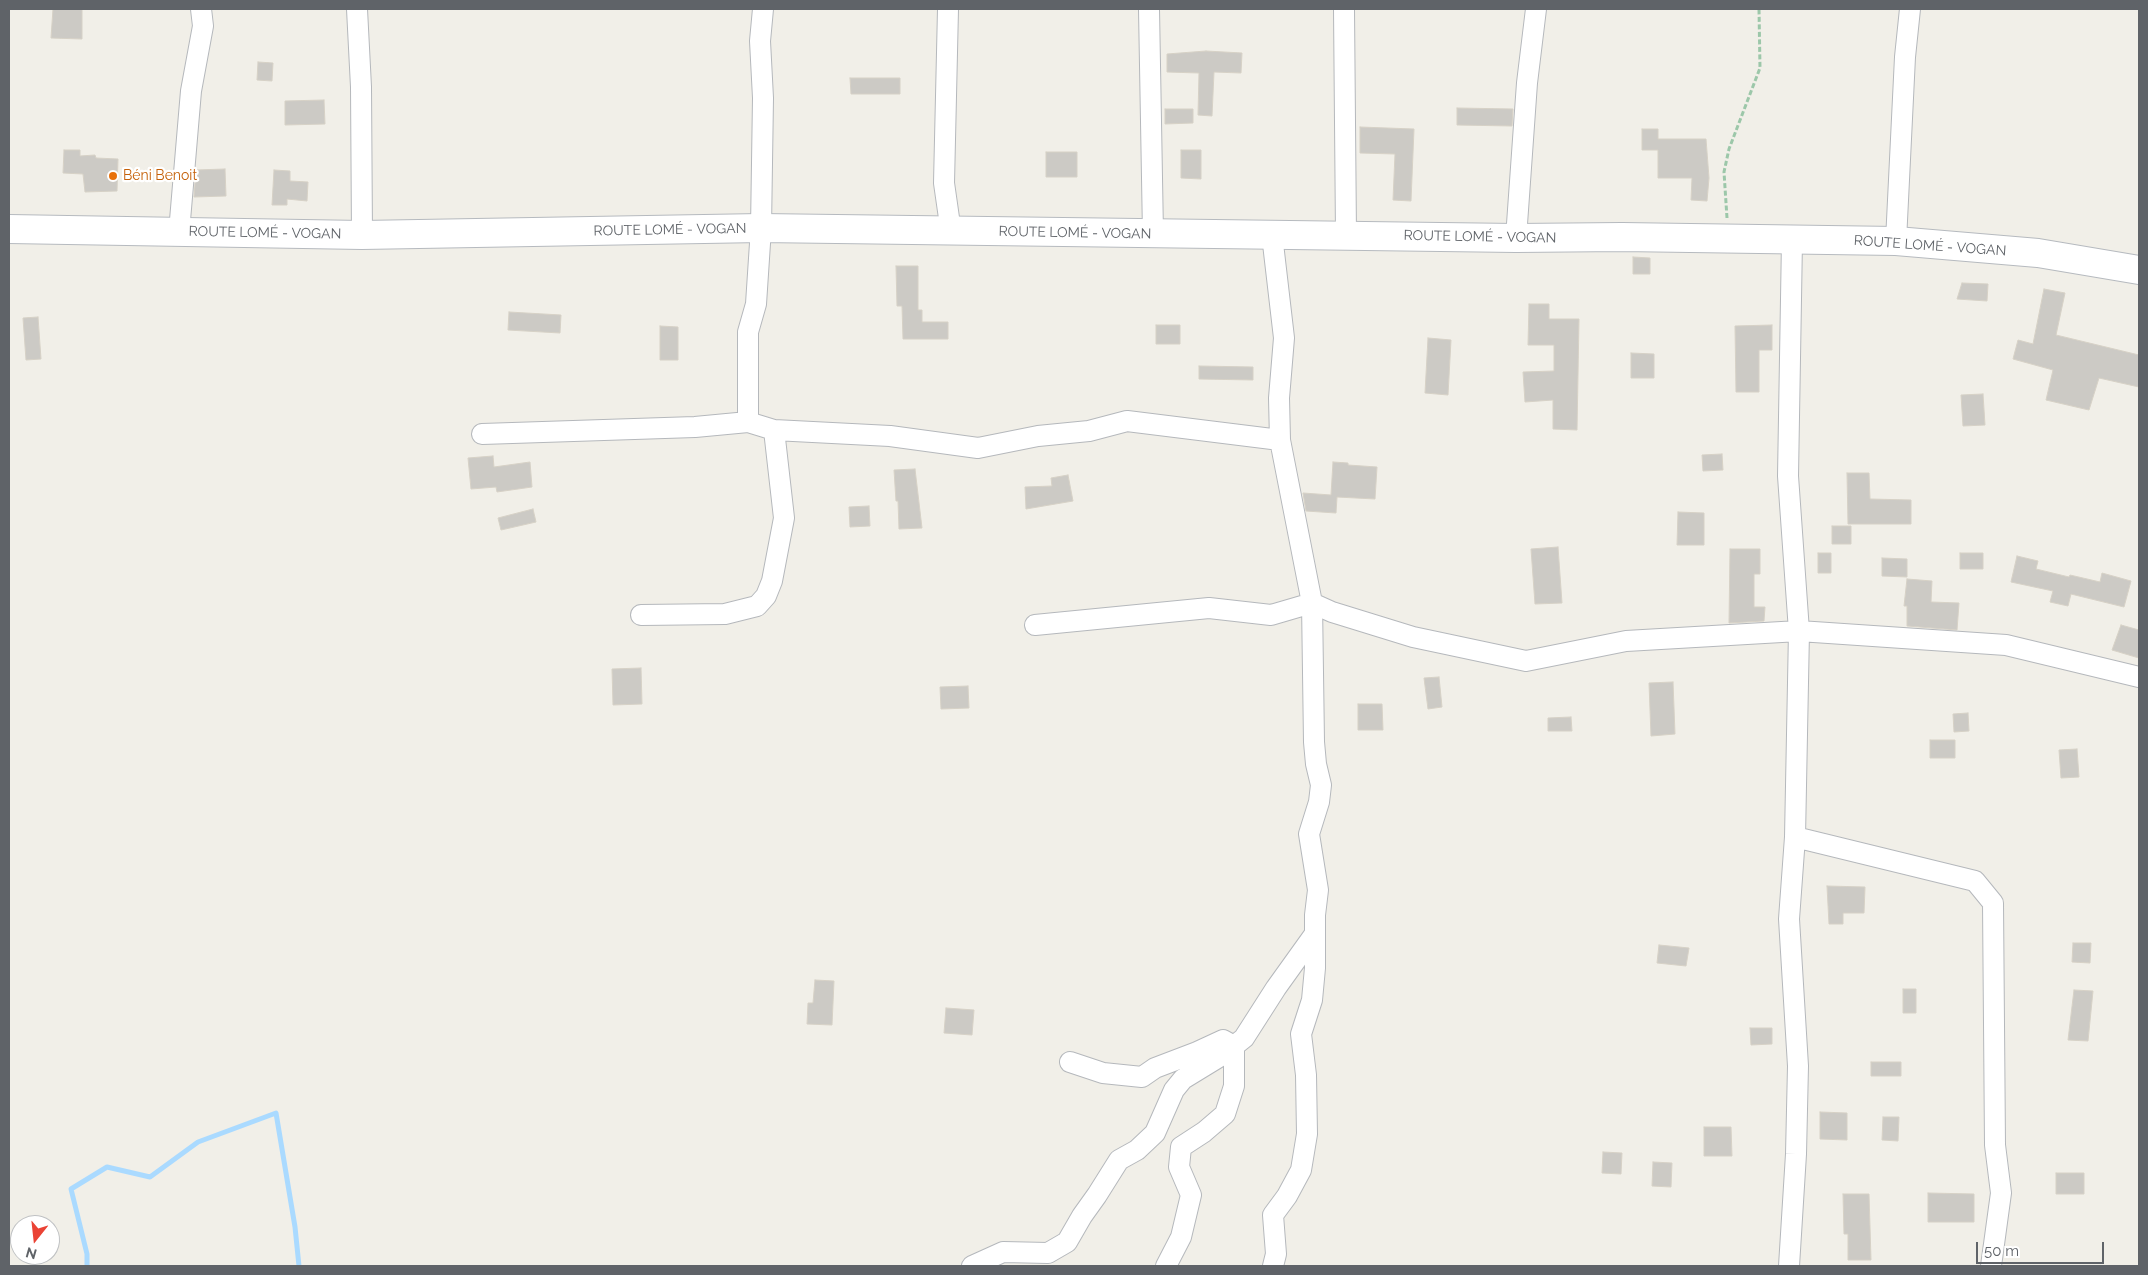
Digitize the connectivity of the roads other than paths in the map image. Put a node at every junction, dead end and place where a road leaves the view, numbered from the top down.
1 (201, 9) edge
2 (357, 9) edge
3 (763, 9) edge
4 (948, 9) edge
5 (1149, 9) edge
6 (1344, 9) edge
7 (1536, 9) edge
8 (1910, 9) edge
9 (761, 228) junction
10 (9, 229) edge
11 (179, 232) junction
12 (951, 232) junction
13 (1153, 234) junction
14 (362, 235) junction
15 (1272, 235) junction
16 (1346, 235) junction
17 (1516, 238) junction
18 (1792, 240) junction
19 (1896, 241) junction
20 (2139, 270) edge
21 (748, 422) junction
22 (774, 430) junction
23 (482, 434) dead end
24 (1280, 440) junction
25 (1312, 603) junction
26 (641, 615) dead end
27 (1035, 625) dead end
28 (1800, 631) junction
29 (2139, 676) edge
30 (1795, 837) junction
31 (1314, 935) junction
32 (1234, 1046) junction
33 (1070, 1062) dead end
34 (972, 1266) edge
35 (1166, 1266) edge
36 (1273, 1266) edge
37 (1789, 1266) edge
38 (1991, 1266) edge

1 - 11 street
2 - 14 street
3 - 9 street
4 - 12 street
5 - 13 street
6 - 16 street
7 - 17 street
8 - 19 street
9 - 12 main road, ROUTE LOMÉ - VOGAN
9 - 14 main road, ROUTE LOMÉ - VOGAN
9 - 21 street
10 - 11 main road, ROUTE LOMÉ - VOGAN
11 - 14 main road, ROUTE LOMÉ - VOGAN
12 - 13 main road, ROUTE LOMÉ - VOGAN
13 - 15 main road, ROUTE LOMÉ - VOGAN
15 - 16 main road, ROUTE LOMÉ - VOGAN
15 - 24 street
16 - 17 main road, ROUTE LOMÉ - VOGAN
17 - 18 main road, ROUTE LOMÉ - VOGAN
18 - 19 main road, ROUTE LOMÉ - VOGAN
18 - 28 street
19 - 20 main road, ROUTE LOMÉ - VOGAN
21 - 22 street
21 - 23 street
22 - 24 street
22 - 26 street
24 - 25 street
25 - 27 street
25 - 28 street
25 - 31 street
28 - 29 street
28 - 30 street
30 - 37 street
30 - 38 street
31 - 32 street
31 - 36 street
32 - 33 street
32 - 34 street
32 - 35 street

